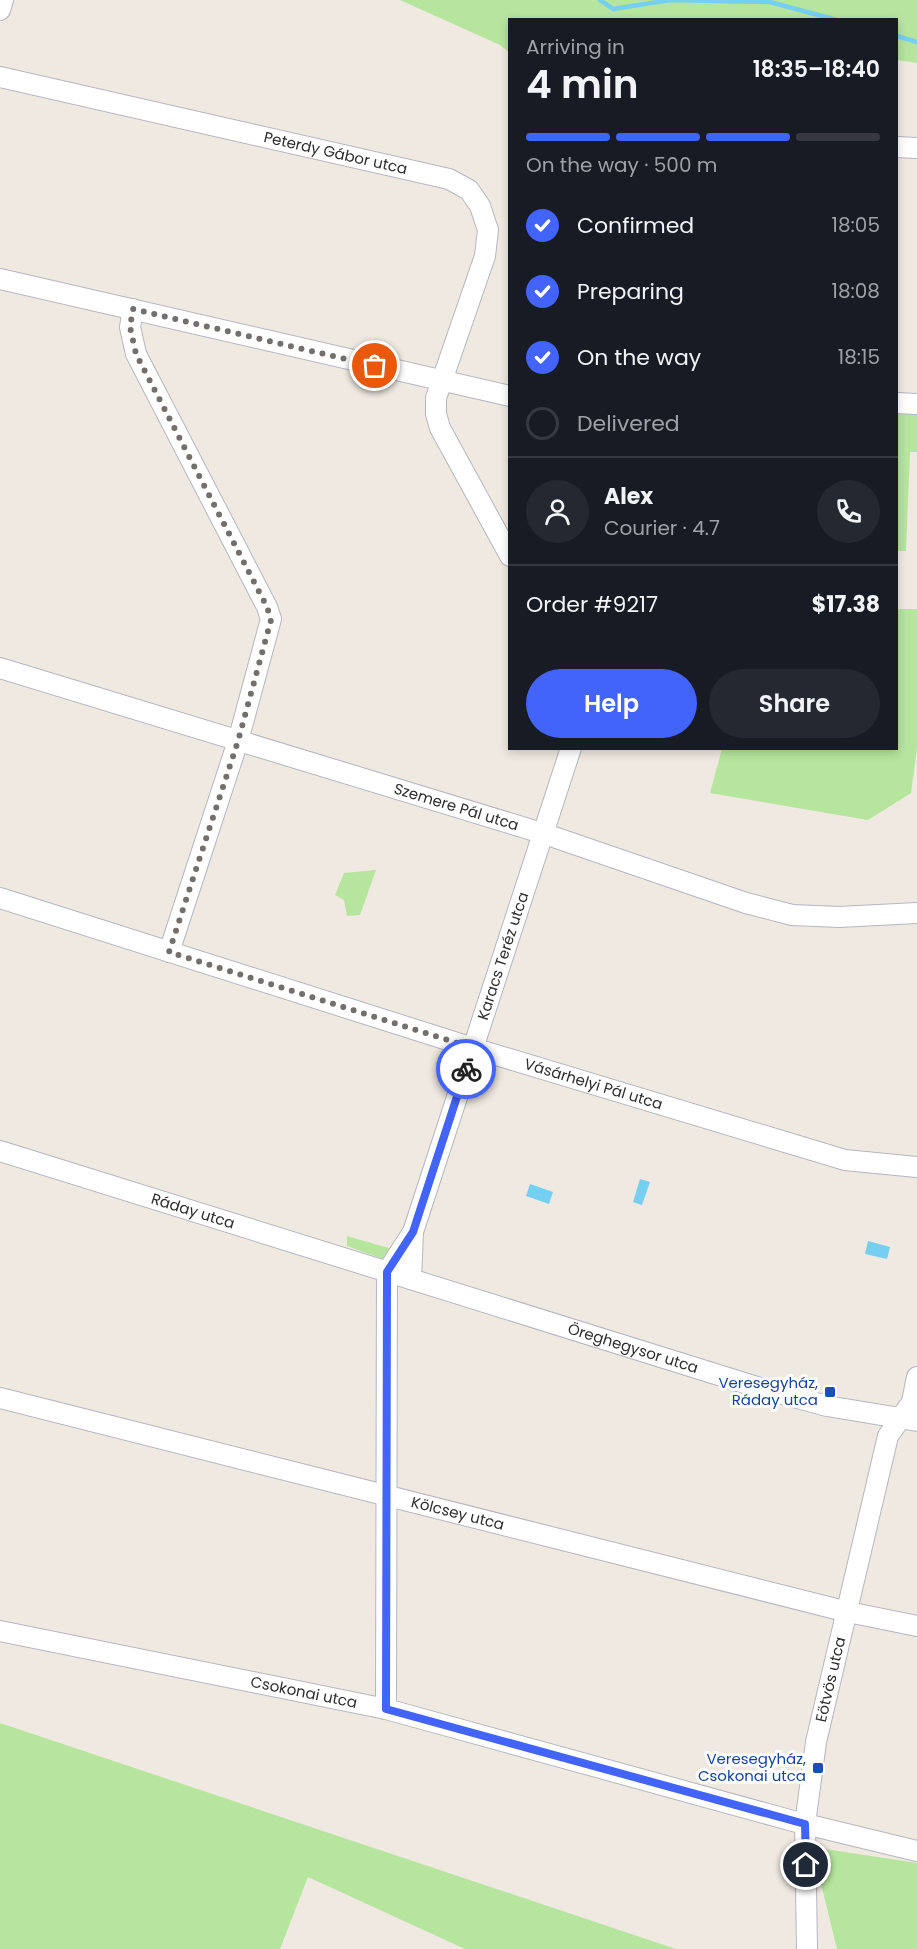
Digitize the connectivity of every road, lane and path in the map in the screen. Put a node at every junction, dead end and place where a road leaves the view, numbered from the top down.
1 (3, 0) edge
2 (0, 10) edge
3 (0, 77) edge
4 (898, 147) edge
5 (917, 148) edge
6 (0, 279) edge
7 (133, 309) junction
8 (441, 381) junction
9 (508, 396) edge
10 (898, 403) edge
11 (917, 404) edge
12 (508, 552) edge
13 (0, 668) edge
14 (238, 741) junction
15 (570, 750) edge
16 (545, 834) junction
17 (0, 898) edge
18 (917, 913) edge
19 (169, 952) junction
20 (473, 1048) junction
21 (0, 1151) edge
22 (917, 1167) edge
23 (413, 1232) junction
24 (387, 1272) junction
25 (411, 1279) junction
26 (917, 1377) edge
27 (0, 1398) edge
28 (908, 1419) edge
29 (387, 1495) junction
30 (848, 1612) junction
31 (917, 1626) edge
32 (0, 1631) edge
33 (386, 1709) junction
34 (805, 1824) junction
35 (917, 1851) edge
36 (807, 1949) edge

1 - 2 street
3 - 8 street, Peterdy Gábor utca
4 - 5 street
6 - 7 street
7 - 8 street
7 - 14 street
8 - 9 street
8 - 12 street
10 - 11 street
13 - 14 street, Szemere Pál utca
14 - 16 street, Szemere Pál utca
14 - 19 street
15 - 16 street, Karacs Teréz utca
16 - 18 street, Szemere Pál utca
16 - 20 street, Karacs Teréz utca
17 - 19 street, Vásárhelyi Pál utca
19 - 20 street, Vásárhelyi Pál utca
20 - 22 street, Vásárhelyi Pál utca
20 - 23 street, Karacs Teréz utca
21 - 24 street, Ráday utca
23 - 24 street, Karacs Teréz utca
23 - 25 street, Karacs Teréz utca
24 - 25 street, Öreghegysor utca
24 - 29 street
25 - 28 street, Öreghegysor utca
26 - 28 street, Eötvös utca
27 - 29 street, Kölcsey utca
28 - 30 street, Eötvös utca
29 - 30 street, Kölcsey utca
29 - 33 street
30 - 31 street, Kölcsey utca
30 - 34 street, Eötvös utca
32 - 33 street, Csokonai utca
33 - 34 street, Csokonai utca
34 - 35 street, Csokonai utca
34 - 36 street, Eötvös utca

